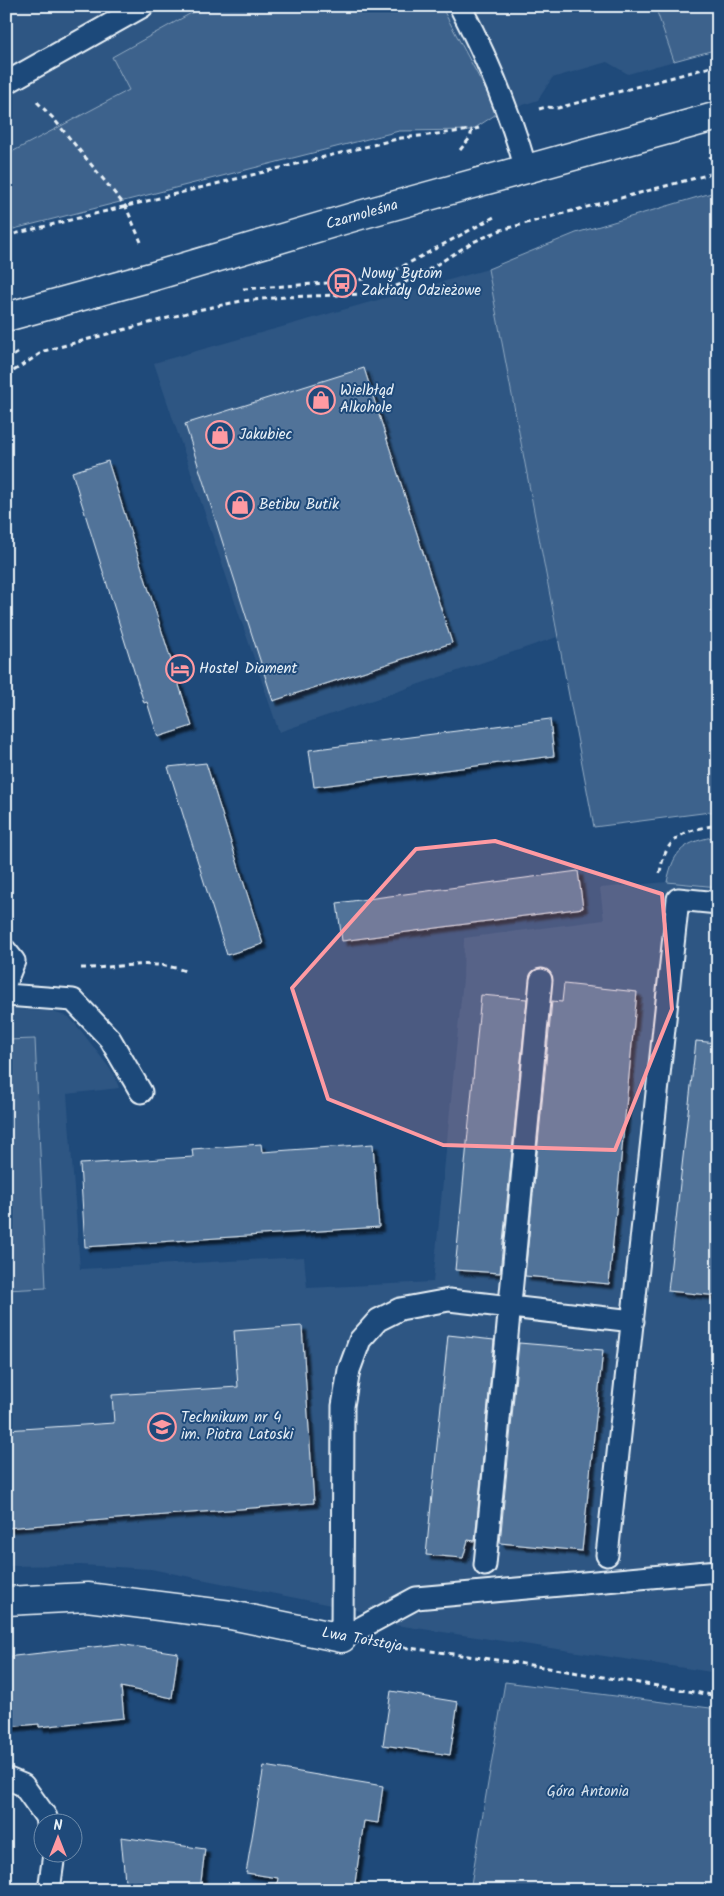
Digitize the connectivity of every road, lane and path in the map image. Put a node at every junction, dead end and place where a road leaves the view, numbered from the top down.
1 (143, 6) edge
2 (460, 6) edge
3 (718, 64) edge
4 (11, 81) edge
5 (558, 108) dead end
6 (718, 116) edge
7 (472, 130) dead end
8 (526, 169) junction
9 (718, 172) edge
10 (126, 207) junction
11 (6, 236) edge
12 (141, 243) dead end
13 (442, 246) dead end
14 (239, 289) dead end
15 (6, 317) edge
16 (23, 350) dead end
17 (6, 360) edge
18 (6, 376) edge
19 (718, 825) edge
20 (678, 900) junction
21 (718, 903) edge
22 (6, 951) edge
23 (79, 968) dead end
24 (185, 971) dead end
25 (541, 980) dead end
26 (6, 981) edge
27 (6, 995) edge
28 (141, 1092) dead end
29 (510, 1307) junction
30 (633, 1321) junction
31 (607, 1554) dead end
32 (485, 1565) dead end
33 (718, 1572) edge
34 (6, 1600) edge
35 (342, 1638) junction
36 (718, 1696) edge
37 (6, 1778) edge
38 (44, 1814) edge
39 (53, 1864) edge
40 (49, 1890) edge

1 - 4 lane
2 - 8 lane
3 - 5 path
4 - 10 path
6 - 8 street, Czarnoleśna
7 - 10 path
8 - 15 street, Czarnoleśna
9 - 18 path
10 - 11 path
10 - 12 path
13 - 14 path
16 - 17 path
19 - 20 path
20 - 21 lane
20 - 30 lane
22 - 26 lane
23 - 24 path
25 - 29 lane
27 - 28 lane
29 - 30 lane
29 - 32 lane
29 - 35 lane
30 - 31 lane
33 - 35 lane
34 - 35 street, Lwa Tołstoja
35 - 36 path, Lwa Tołstoja
37 - 38 lane
39 - 40 lane

